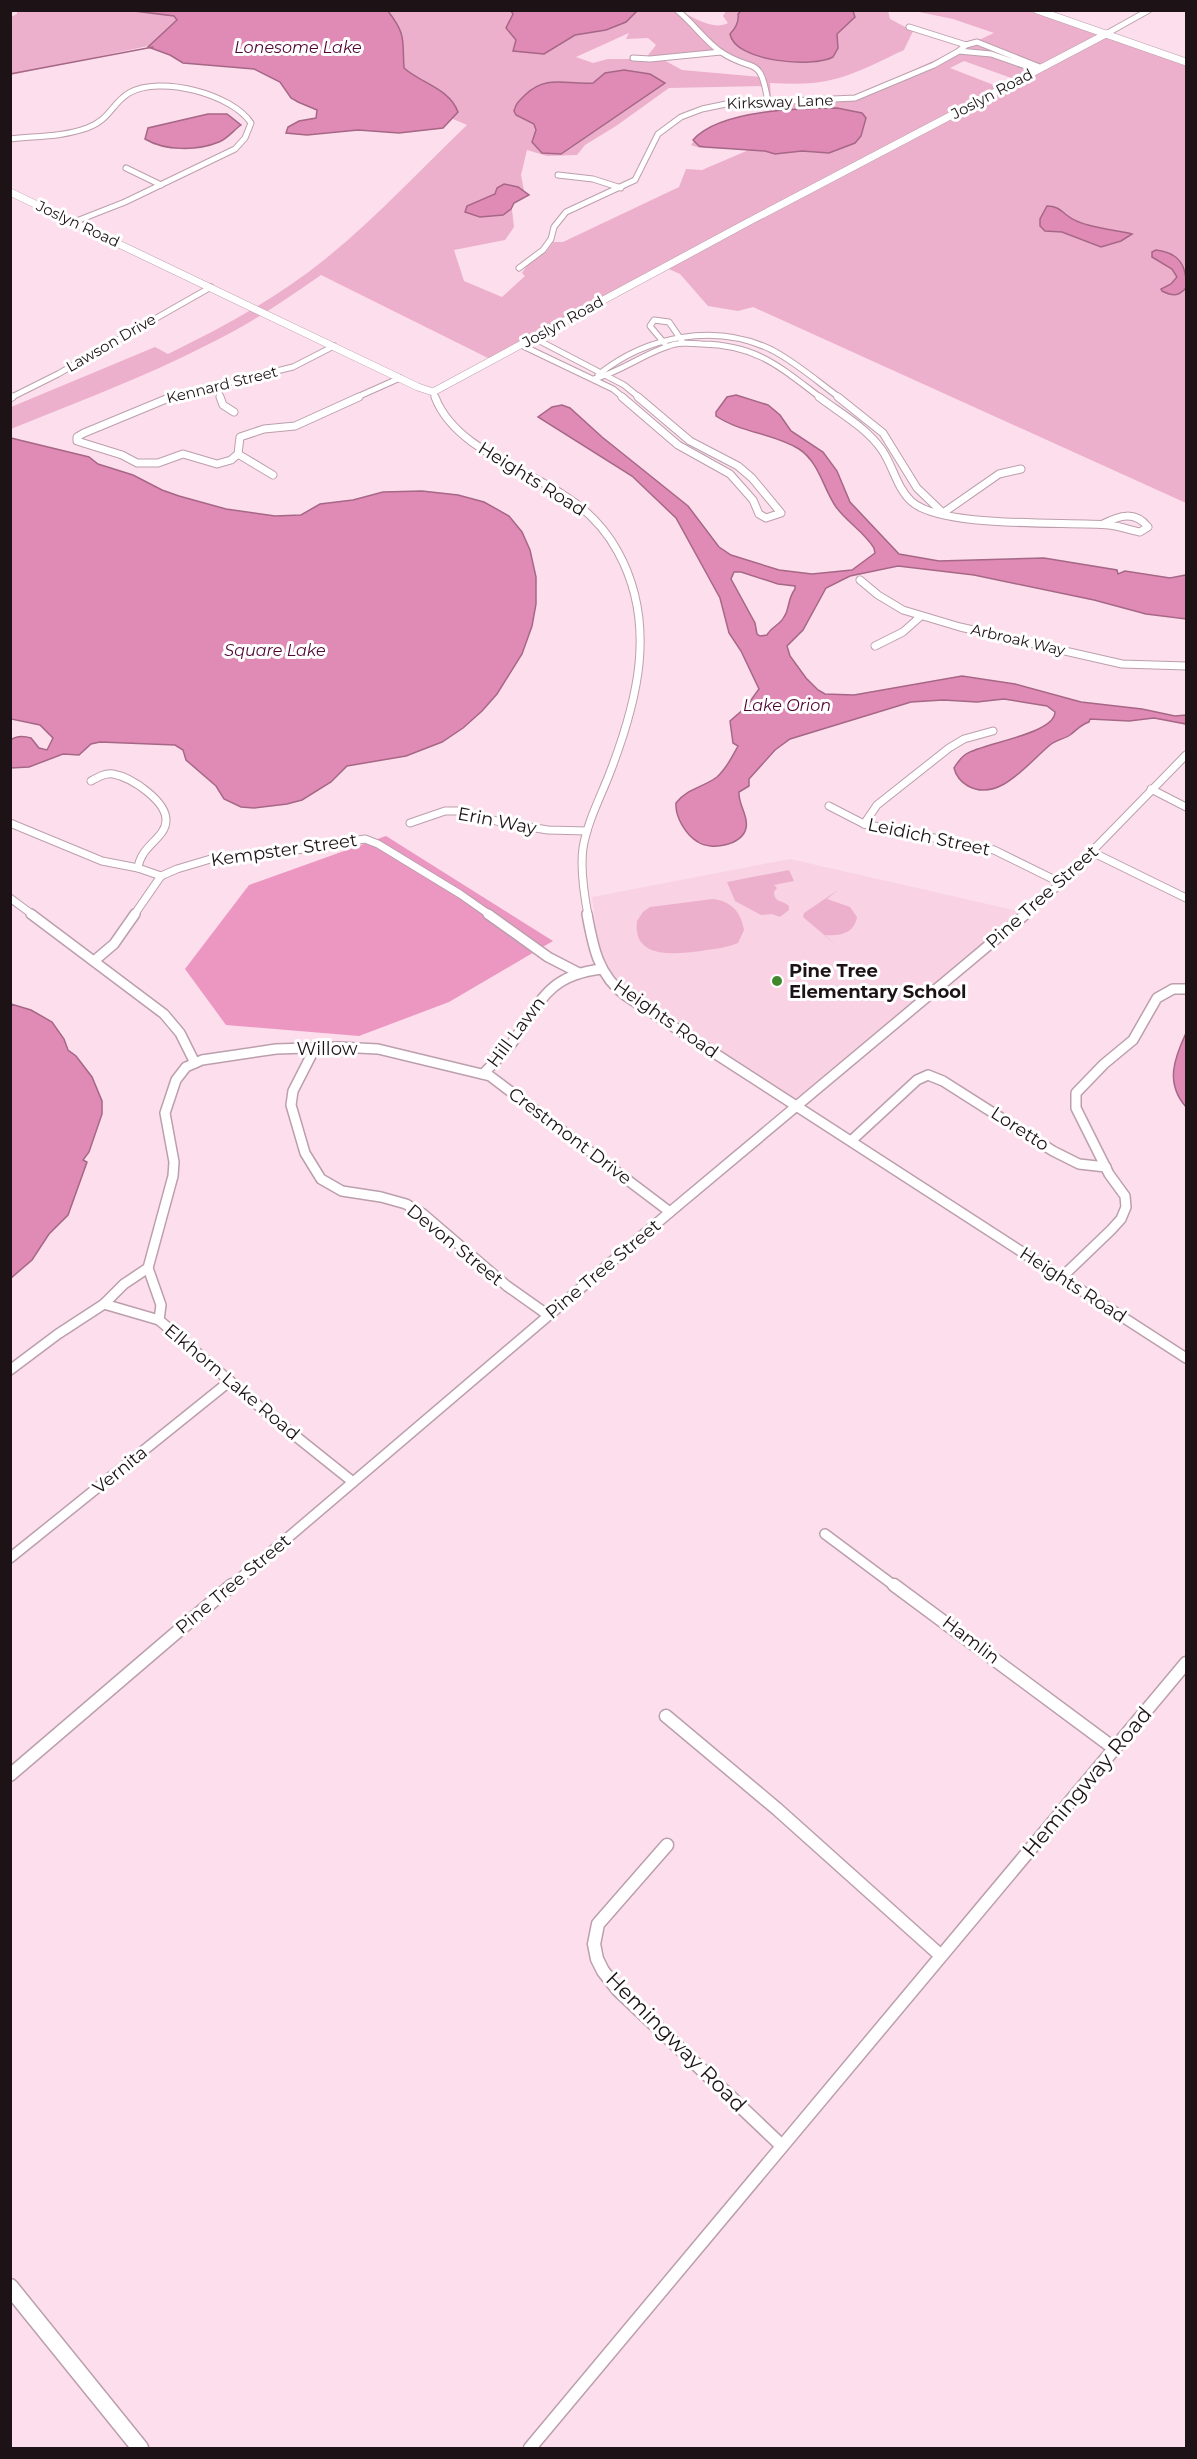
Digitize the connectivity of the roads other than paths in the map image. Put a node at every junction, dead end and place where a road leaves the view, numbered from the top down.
1 (677, 10) edge
2 (1037, 10) edge
3 (1149, 10) edge
4 (909, 27) dead end
5 (1106, 34) junction
6 (966, 45) junction
7 (959, 51) junction
8 (721, 52) junction
9 (633, 58) dead end
10 (1186, 62) edge
11 (1039, 69) junction
12 (768, 102) junction
13 (10, 139) edge
14 (126, 168) dead end
15 (558, 175) dead end
16 (161, 185) junction
17 (621, 188) junction
18 (10, 192) edge
19 (74, 222) junction
20 (519, 268) dead end
21 (212, 287) junction
22 (534, 338) junction
23 (662, 340) junction
24 (682, 340) junction
25 (521, 345) junction
26 (334, 346) junction
27 (668, 346) junction
28 (604, 374) junction
29 (400, 378) junction
30 (594, 379) junction
31 (216, 384) junction
32 (433, 392) junction
33 (10, 398) edge
34 (234, 412) dead end
35 (238, 454) junction
36 (1021, 469) dead end
37 (273, 474) dead end
38 (767, 498) junction
39 (753, 500) junction
40 (942, 513) junction
41 (1103, 524) junction
42 (860, 580) dead end
43 (921, 616) junction
44 (875, 646) dead end
45 (1186, 666) edge
46 (993, 731) dead end
47 (1186, 755) edge
48 (91, 781) dead end
49 (1151, 789) junction
50 (828, 806) dead end
51 (1186, 807) edge
52 (410, 823) dead end
53 (10, 824) edge
54 (864, 824) junction
55 (587, 831) junction
56 (1092, 852) junction
57 (138, 868) junction
58 (161, 876) junction
59 (1062, 883) junction
60 (1186, 897) edge
61 (10, 898) edge
62 (94, 961) junction
63 (602, 969) junction
64 (579, 973) junction
65 (1186, 989) edge
66 (315, 1048) junction
67 (195, 1063) junction
68 (465, 1071) joint
69 (483, 1074) junction
70 (796, 1106) junction
71 (851, 1141) junction
72 (1106, 1167) junction
73 (670, 1212) junction
74 (148, 1268) junction
75 (1061, 1278) junction
76 (104, 1304) junction
77 (548, 1315) junction
78 (159, 1320) junction
79 (1186, 1358) edge
80 (10, 1370) edge
81 (230, 1381) junction
82 (352, 1482) junction
83 (825, 1534) dead end
84 (10, 1558) edge
85 (1186, 1662) edge
86 (666, 1716) dead end
87 (1115, 1749) junction
88 (10, 1775) edge
89 (667, 1845) dead end
90 (940, 1955) junction
91 (781, 2145) junction
92 (10, 2287) edge
93 (140, 2448) edge
94 (530, 2448) edge

1 - 8 street
2 - 5 street
3 - 5 street
4 - 6 street
5 - 10 street
5 - 11 street, Joslyn Road
6 - 7 street, Kirksway Lane
6 - 11 street
7 - 11 street
7 - 12 street, Kirksway Lane
8 - 9 street
8 - 12 street
11 - 22 street, Joslyn Road
12 - 17 street, Kirksway Lane
13 - 16 street
14 - 16 street
15 - 17 street
16 - 19 street
17 - 20 street, Kirksway Lane
18 - 19 street, Joslyn Road
19 - 21 street, Joslyn Road
21 - 26 street, Joslyn Road
21 - 33 street, Lawson Drive
22 - 25 street, Joslyn Road
22 - 28 street
23 - 24 street
23 - 24 street
23 - 27 street
23 - 28 street
24 - 27 street
24 - 40 street
24 - 40 street
25 - 30 street
25 - 32 street, Joslyn Road
26 - 29 street, Joslyn Road
26 - 31 street, Kennard Street
27 - 28 street
28 - 30 street
28 - 38 street
29 - 32 street, Joslyn Road
29 - 35 street
30 - 39 street
31 - 34 street
31 - 35 street, Kennard Street
32 - 55 street, Heights Road
35 - 37 street
36 - 40 street
38 - 39 street
38 - 39 street
40 - 41 street
41 - 41 street
42 - 43 street, Arbroak Way
43 - 44 street
43 - 45 street, Arbroak Way
46 - 54 street
47 - 49 street, Pine Tree Street
48 - 57 street
49 - 51 street
49 - 56 street, Pine Tree Street
50 - 54 street, Leidich Street
52 - 55 street, Erin Way
53 - 57 street
54 - 59 street, Leidich Street
55 - 63 street, Heights Road
56 - 59 street, Pine Tree Street
56 - 60 street
57 - 58 street
58 - 62 street
58 - 64 street, Kempster Street
59 - 70 street, Pine Tree Street
61 - 62 street
62 - 67 street
63 - 64 street
63 - 70 street, Heights Road
64 - 69 street, Hill Lawn
65 - 72 street
66 - 67 street, Willow
66 - 68 street, Willow
66 - 77 street, Devon Street
67 - 74 street
68 - 69 street, Crestmont Drive
69 - 73 street, Crestmont Drive
70 - 71 street, Heights Road
70 - 73 street, Pine Tree Street
71 - 72 street, Loretto
71 - 75 street, Heights Road
72 - 75 street
73 - 77 street, Pine Tree Street
74 - 76 street
74 - 78 street, Elkhorn Lake Road
75 - 79 street, Heights Road
76 - 78 street
76 - 80 street
77 - 82 street, Pine Tree Street
78 - 81 street, Elkhorn Lake Road
81 - 82 street, Elkhorn Lake Road
81 - 84 street, Vernita
82 - 88 street, Pine Tree Street
83 - 87 street, Hamlin
85 - 87 street, Hemingway Road
86 - 90 street
87 - 90 street, Hemingway Road
89 - 91 street, Hemingway Road
90 - 91 street, Hemingway Road
91 - 94 street, Hemingway Road
92 - 93 street

